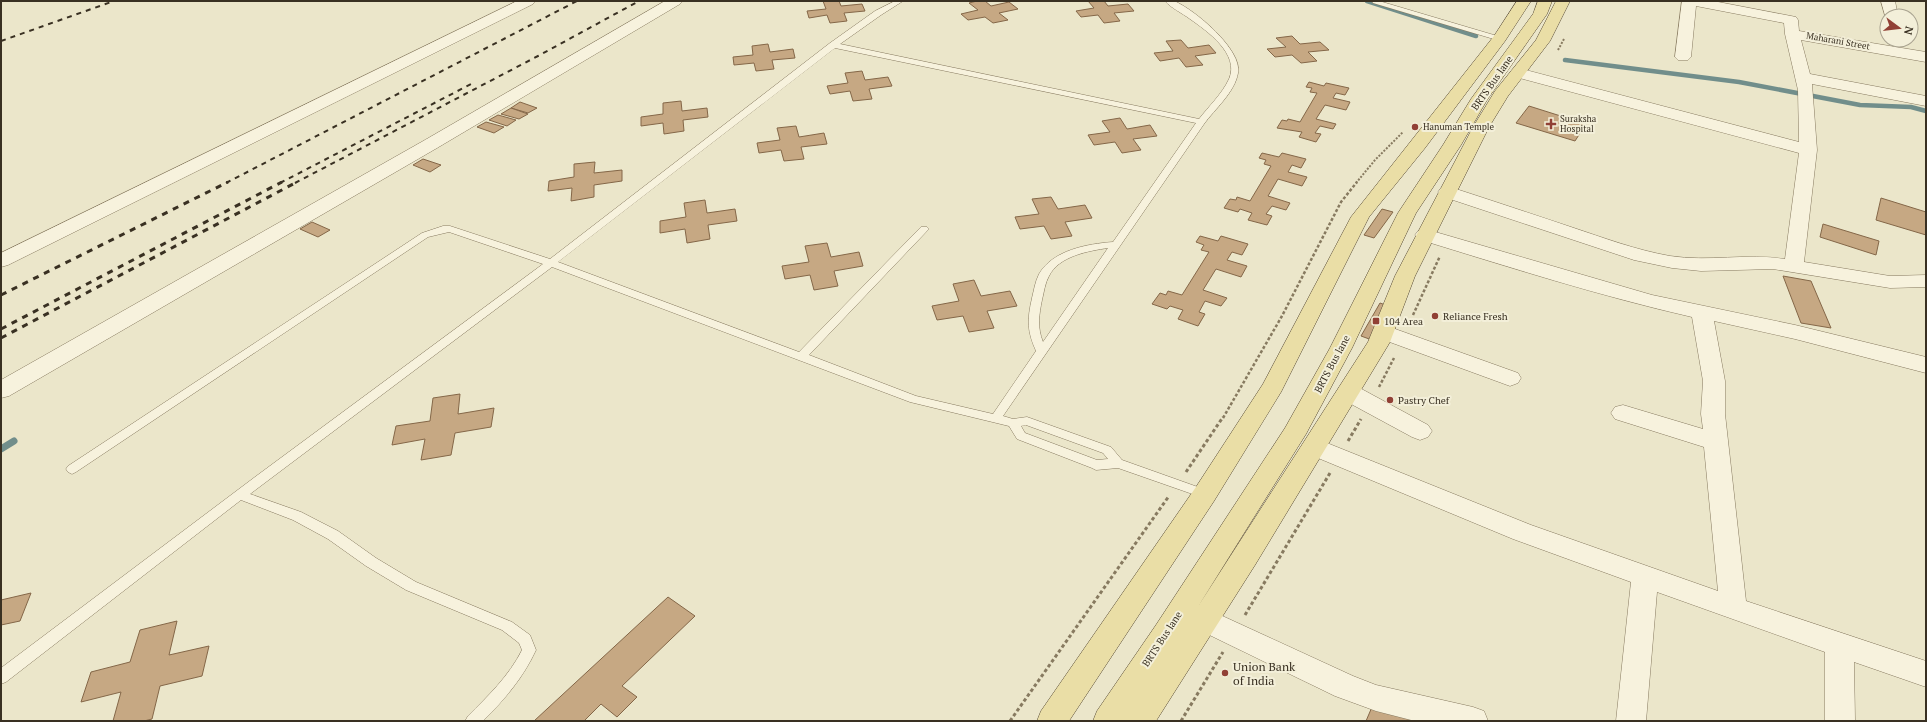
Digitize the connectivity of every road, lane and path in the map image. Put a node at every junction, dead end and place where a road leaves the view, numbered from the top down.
1 (528, 1) edge
2 (675, 1) edge
3 (900, 1) edge
4 (1168, 1) edge
5 (1524, 1) edge
6 (1545, 1) edge
7 (1563, 1) edge
8 (1690, 1) edge
9 (1375, 2) dead end
10 (1791, 20) junction
11 (1500, 38) junction
12 (1879, 42) edge
13 (833, 45) junction
14 (1902, 48) edge
15 (1683, 57) dead end
16 (1926, 57) edge
17 (1518, 73) junction
18 (1805, 90) junction
19 (1926, 100) edge
20 (1201, 122) junction
21 (1408, 127) dead end
22 (1808, 150) junction
23 (1447, 192) junction
24 (924, 229) dead end
25 (1425, 235) junction
26 (1116, 245) junction
27 (1, 261) edge
28 (551, 264) junction
29 (1794, 265) junction
30 (1926, 281) edge
31 (1702, 312) junction
32 (1384, 332) junction
33 (1042, 352) junction
34 (801, 357) junction
35 (1926, 365) edge
36 (1510, 378) dead end
37 (1, 390) edge
38 (1348, 392) junction
39 (1623, 413) dead end
40 (996, 418) junction
41 (1013, 423) junction
42 (1420, 431) dead end
43 (1716, 442) junction
44 (1314, 447) junction
45 (1118, 463) junction
46 (72, 469) dead end
47 (1178, 484) junction
48 (1205, 494) junction
49 (240, 495) junction
50 (1645, 576) junction
51 (1733, 608) junction
52 (1206, 620) junction
53 (1839, 644) junction
54 (1926, 674) edge
55 (1, 677) edge
56 (473, 721) edge
57 (1010, 721) edge
58 (1052, 721) edge
59 (1108, 721) edge
60 (1140, 721) edge
61 (1473, 721) edge
62 (1631, 721) edge
63 (1840, 721) edge

1 - 27 street
2 - 37 street
3 - 13 lane
4 - 20 lane
5 - 11 main road
6 - 59 main road, BRTS Bus lane
7 - 17 main road
8 - 10 street, Maharani Street
8 - 15 street
9 - 11 lane
10 - 12 street, Maharani Street
10 - 18 street
11 - 48 main road
13 - 20 lane
13 - 28 lane
14 - 16 street, Maharani Street
17 - 22 street
17 - 23 main road
18 - 19 street
18 - 22 street
20 - 26 lane
21 - 47 path
22 - 29 street
23 - 25 main road
23 - 29 street
24 - 34 lane
25 - 31 street
25 - 32 main road
26 - 33 lane
26 - 33 lane
28 - 34 lane
28 - 46 lane
28 - 49 lane
29 - 30 street
31 - 35 street
31 - 43 street
32 - 36 street
32 - 38 main road
33 - 40 lane
34 - 40 lane
38 - 42 street
38 - 44 main road
39 - 43 street
40 - 41 lane
41 - 45 lane
41 - 45 lane
43 - 51 street
44 - 50 street
44 - 52 main road
45 - 47 lane
47 - 48 lane
47 - 57 path
48 - 58 main road
49 - 55 lane
49 - 56 lane
50 - 51 street
50 - 62 street
51 - 53 street
52 - 60 main road
52 - 61 street
53 - 54 street
53 - 63 street

